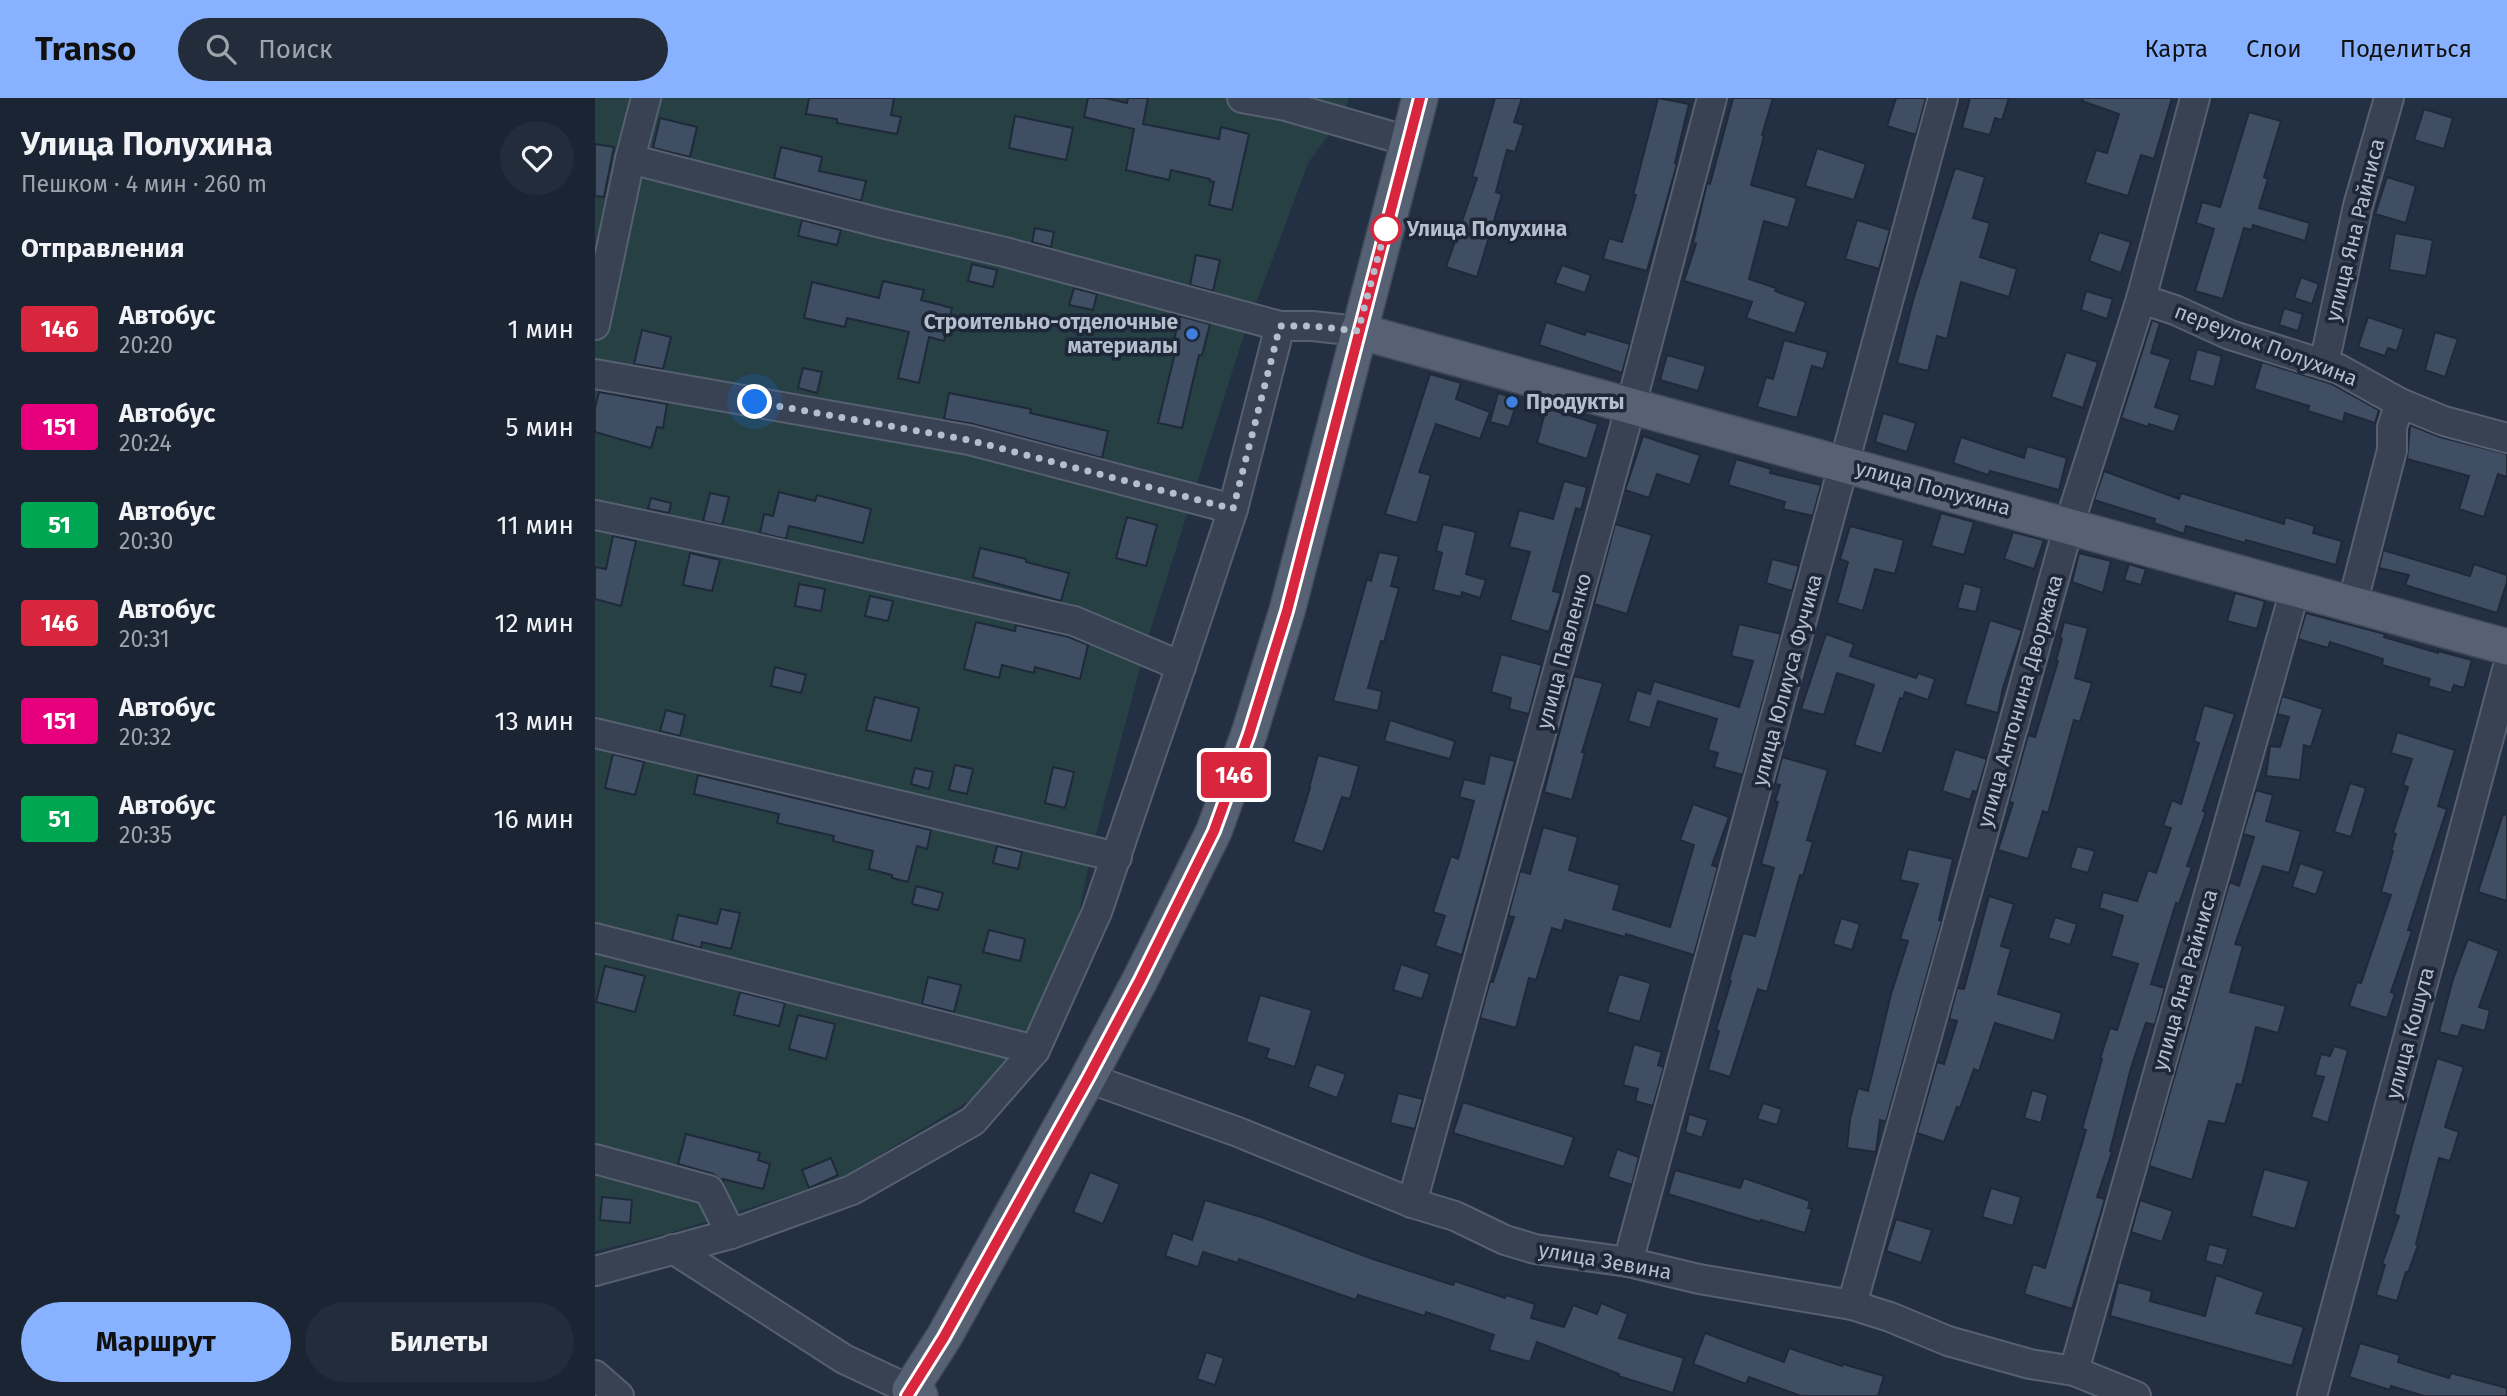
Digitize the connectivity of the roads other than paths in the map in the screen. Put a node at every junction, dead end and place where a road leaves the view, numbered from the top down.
1 (646, 98) edge
2 (1242, 98) edge
3 (1420, 98) edge
4 (1712, 98) edge
5 (1944, 98) edge
6 (2195, 98) edge
7 (2389, 98) edge
8 (1408, 142) junction
9 (630, 159) junction
10 (2141, 299) junction
11 (595, 325) edge
12 (1280, 326) junction
13 (1358, 331) junction
14 (2323, 363) junction
15 (595, 374) edge
16 (2400, 403) junction
17 (1631, 405) junction
18 (2507, 438) edge
19 (1846, 464) junction
20 (1233, 509) junction
21 (595, 515) edge
22 (2069, 525) junction
23 (2295, 590) junction
24 (2352, 605) junction
25 (2507, 647) edge
26 (1181, 666) junction
27 (2507, 670) edge
28 (595, 733) edge
29 (1117, 857) junction
30 (595, 938) edge
31 (1035, 1050) junction
32 (1088, 1078) junction
33 (595, 1159) edge
34 (1412, 1203) junction
35 (731, 1234) junction
36 (673, 1249) junction
37 (1628, 1262) junction
38 (595, 1271) edge
39 (1851, 1305) junction
40 (2074, 1371) junction
41 (595, 1375) edge
42 (912, 1394) edge
43 (619, 1396) edge
44 (2136, 1396) edge
45 (2312, 1396) edge

1 - 9 street
2 - 8 street
3 - 8 main road
4 - 17 street, улица Павленко
5 - 19 street, улица Юлиуса Фучика
6 - 10 street, улица Антонина Дворжака
7 - 14 street, улица Яна Райниса
8 - 13 main road
9 - 11 street
9 - 12 street
10 - 14 street, переулок Полухина
10 - 22 street, улица Антонина Дворжака
12 - 13 street
12 - 20 street
13 - 17 main road, улица Полухина
13 - 32 main road
14 - 16 street, переулок Полухина
15 - 20 street
16 - 18 street, переулок Полухина
16 - 24 street
17 - 19 main road, улица Полухина
17 - 34 street, улица Павленко
19 - 22 main road, улица Полухина
19 - 37 street, улица Юлиуса Фучика
20 - 26 street
21 - 26 street
22 - 23 main road, улица Полухина
22 - 39 street, улица Антонина Дворжака
23 - 24 main road, улица Полухина
23 - 40 street, улица Яна Райниса
24 - 25 main road, улица Полухина
26 - 29 street
27 - 45 street, улица Кошута
28 - 29 street
29 - 31 street
30 - 31 street
31 - 35 street
32 - 34 street, улица Зевина
32 - 42 main road
33 - 35 street
34 - 37 street, улица Зевина
35 - 36 street
36 - 38 street
36 - 42 street
37 - 39 street, улица Зевина
39 - 40 street, улица Зевина
40 - 44 street, улица Зевина
41 - 43 street

